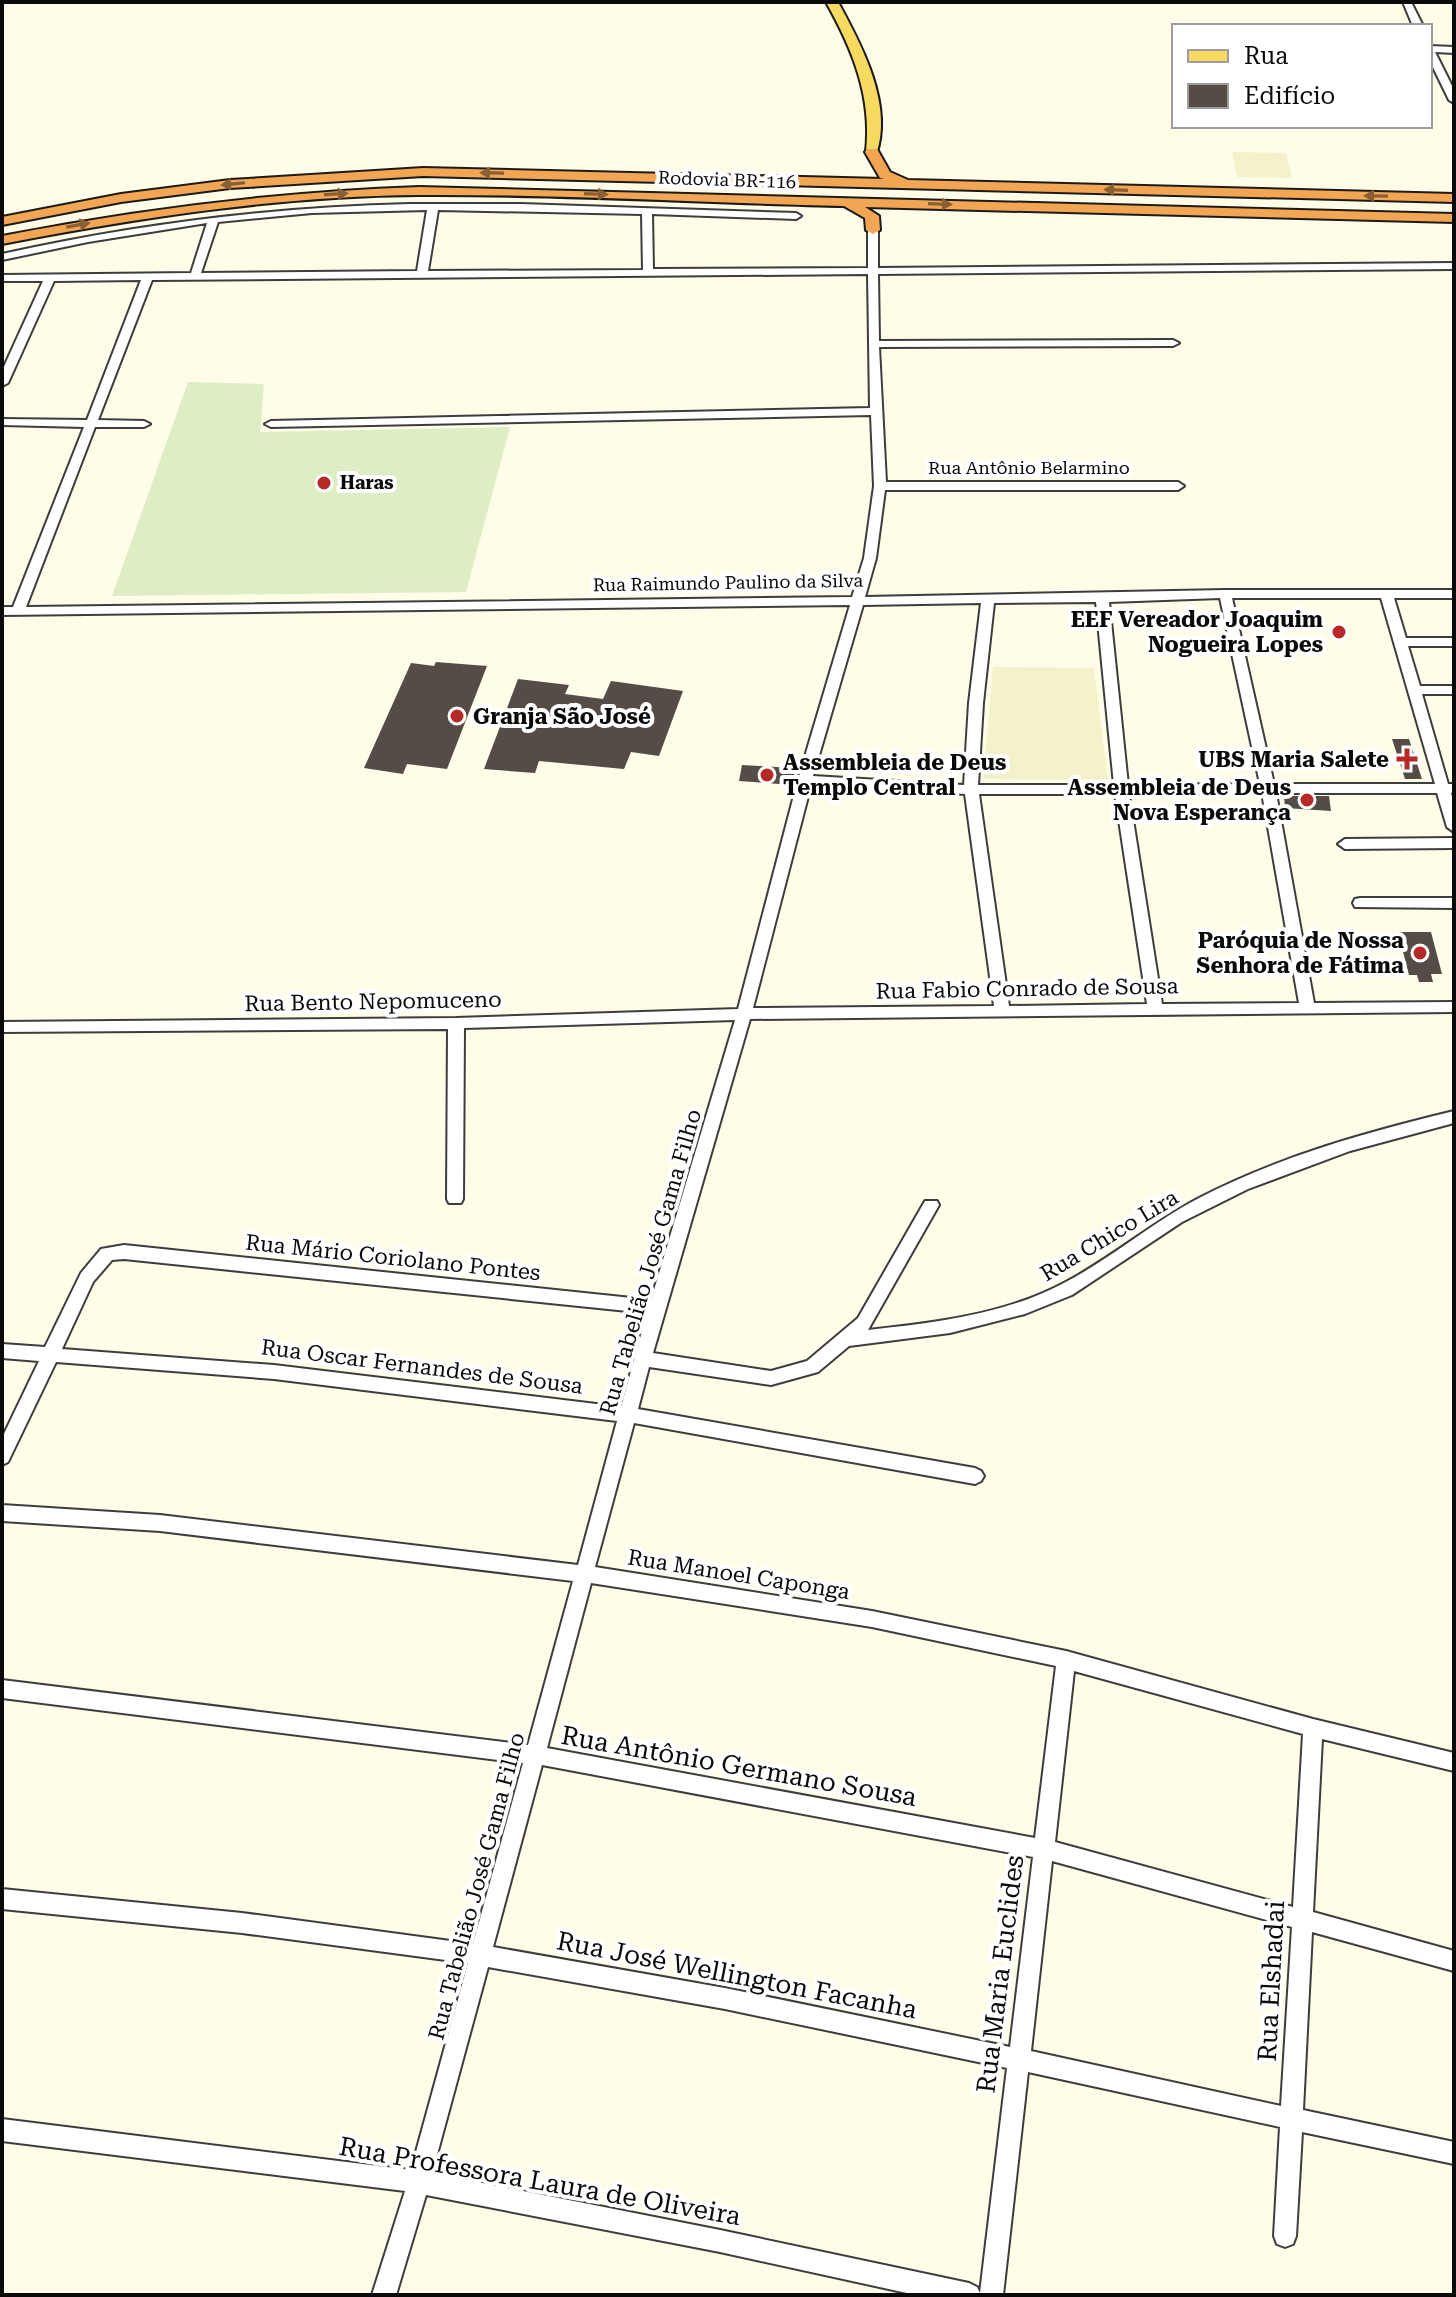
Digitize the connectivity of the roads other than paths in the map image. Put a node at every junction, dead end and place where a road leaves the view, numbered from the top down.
1 (832, 2) edge
2 (1407, 2) edge
3 (1417, 24) edge
4 (1432, 50) edge
5 (1454, 50) edge
6 (1432, 54) edge
7 (1454, 100) edge
8 (872, 152) junction
9 (838, 182) junction
10 (919, 185) junction
11 (1454, 198) edge
12 (840, 201) junction
13 (910, 203) junction
14 (433, 207) junction
15 (647, 211) junction
16 (796, 216) dead end
17 (1454, 218) edge
18 (213, 220) junction
19 (2, 221) edge
20 (873, 230) junction
21 (2, 240) edge
22 (2, 257) edge
23 (1454, 266) edge
24 (875, 269) junction
25 (648, 271) junction
26 (422, 274) junction
27 (195, 276) junction
28 (50, 277) junction
29 (148, 277) junction
30 (2, 278) edge
31 (1173, 343) dead end
32 (873, 344) junction
33 (2, 383) edge
34 (876, 411) junction
35 (2, 422) edge
36 (91, 424) junction
37 (144, 424) dead end
38 (271, 424) dead end
39 (880, 486) junction
40 (1178, 486) dead end
41 (1225, 594) junction
42 (1454, 594) edge
43 (1387, 595) junction
44 (988, 598) junction
45 (1102, 598) junction
46 (859, 599) junction
47 (2, 611) edge
48 (18, 611) junction
49 (1401, 642) junction
50 (1454, 642) edge
51 (1415, 690) junction
52 (1454, 690) edge
53 (805, 780) junction
54 (1121, 788) junction
55 (1268, 788) junction
56 (1448, 788) edge
57 (971, 790) junction
58 (1454, 827) edge
59 (1454, 843) edge
60 (1345, 844) dead end
61 (1360, 903) dead end
62 (1454, 903) edge
63 (1307, 1007) junction
64 (1454, 1007) edge
65 (1155, 1008) junction
66 (1002, 1011) junction
67 (744, 1015) junction
68 (456, 1023) junction
69 (2, 1027) edge
70 (1454, 1117) edge
71 (455, 1199) dead end
72 (931, 1205) dead end
73 (657, 1307) junction
74 (847, 1339) junction
75 (2, 1351) edge
76 (51, 1354) junction
77 (644, 1359) junction
78 (629, 1415) junction
79 (2, 1457) edge
80 (975, 1476) dead end
81 (2, 1513) edge
82 (585, 1574) junction
83 (1066, 1660) junction
84 (2, 1689) edge
85 (1313, 1728) junction
86 (535, 1755) junction
87 (1454, 1762) edge
88 (1043, 1849) junction
89 (2, 1899) edge
90 (1302, 1922) junction
91 (480, 1955) junction
92 (1454, 1961) edge
93 (1018, 2060) junction
94 (1292, 2120) junction
95 (2, 2130) edge
96 (1454, 2153) edge
97 (419, 2182) junction
98 (1285, 2236) dead end
99 (384, 2295) edge
100 (969, 2295) edge
101 (991, 2295) edge

1 - 8 main road
2 - 3 street
4 - 5 street
6 - 7 street
8 - 9 highway
8 - 10 highway
9 - 10 highway, Rodovia BR-116
9 -> 19 highway, Rodovia BR-116
11 -> 10 highway, Rodovia BR-116
12 - 13 highway, Rodovia BR-116
12 - 20 highway
21 -> 12 highway, Rodovia BR-116
13 -> 17 highway, Rodovia BR-116
13 - 20 highway
14 - 15 street
14 - 18 street
14 - 26 street
15 - 16 street
15 - 25 street
18 - 22 street
18 - 27 street
20 - 24 street, Rua Tabelião José Gama Filho
23 - 24 street
24 - 25 street
24 - 32 street, Rua Tabelião José Gama Filho
25 - 26 street
26 - 27 street
27 - 29 street
28 - 29 street
28 - 30 street
28 - 33 street
29 - 36 street
31 - 32 street
32 - 34 street, Rua Tabelião José Gama Filho
34 - 38 street
34 - 39 street, Rua Tabelião José Gama Filho
35 - 36 street
36 - 37 street
36 - 48 street
39 - 40 street, Rua Antônio Belarmino
39 - 46 street, Rua Tabelião José Gama Filho
41 - 43 street, Rua Raimundo Paulino da Silva
41 - 45 street, Rua Raimundo Paulino da Silva
41 - 55 street
42 - 43 street, Rua Raimundo Paulino da Silva
43 - 49 street
44 - 45 street, Rua Raimundo Paulino da Silva
44 - 46 street, Rua Raimundo Paulino da Silva
44 - 57 street
45 - 54 street
46 - 48 street, Rua Raimundo Paulino da Silva
46 - 53 street, Rua Tabelião José Gama Filho
47 - 48 street, Rua Raimundo Paulino da Silva
49 - 50 street
49 - 51 street
51 - 52 street
51 - 56 street
53 - 57 street
53 - 67 street, Rua Tabelião José Gama Filho
54 - 55 street
54 - 57 street
54 - 65 street
55 - 56 street
55 - 63 street
56 - 58 street
57 - 66 street
59 - 60 street
61 - 62 street
63 - 64 street, Rua Fabio Conrado de Sousa
63 - 65 street, Rua Fabio Conrado de Sousa
65 - 66 street, Rua Fabio Conrado de Sousa
66 - 67 street, Rua Fabio Conrado de Sousa
67 - 68 street, Rua Bento Nepomuceno
67 - 73 street, Rua Tabelião José Gama Filho
68 - 69 street, Rua Bento Nepomuceno
68 - 71 street
70 - 74 street, Rua Chico Lira
72 - 74 street
73 - 76 street, Rua Mário Coriolano Pontes
73 - 77 street, Rua Tabelião José Gama Filho
74 - 77 street
75 - 76 street, Rua Oscar Fernandes de Sousa
76 - 78 street, Rua Oscar Fernandes de Sousa
76 - 79 street
77 - 78 street, Rua Tabelião José Gama Filho
78 - 80 street, Rua Oscar Fernandes de Sousa
78 - 82 street, Rua Tabelião José Gama Filho
81 - 82 street, Rua Manoel Caponga
82 - 83 street, Rua Manoel Caponga
82 - 86 street, Rua Tabelião José Gama Filho
83 - 85 street, Rua Manoel Caponga
83 - 88 street, Rua Maria Euclides
84 - 86 street, Rua Antônio Germano Sousa
85 - 87 street, Rua Manoel Caponga
85 - 90 street, Rua Elshadai
86 - 88 street, Rua Antônio Germano Sousa
86 - 91 street, Rua Tabelião José Gama Filho
88 - 90 street, Rua Antônio Germano Sousa
88 - 93 street, Rua Maria Euclides
89 - 91 street, Rua José Wellington Facanha
90 - 92 street, Rua Antônio Germano Sousa
90 - 94 street, Rua Elshadai
91 - 93 street, Rua José Wellington Facanha
91 - 97 street, Rua Tabelião José Gama Filho
93 - 94 street, Rua José Wellington Facanha
93 - 101 street, Rua Maria Euclides
94 - 96 street, Rua José Wellington Facanha
94 - 98 street, Rua Elshadai
95 - 97 street, Rua Professora Laura de Oliveira
97 - 99 street, Rua Tabelião José Gama Filho
97 - 100 street, Rua Professora Laura de Oliveira

